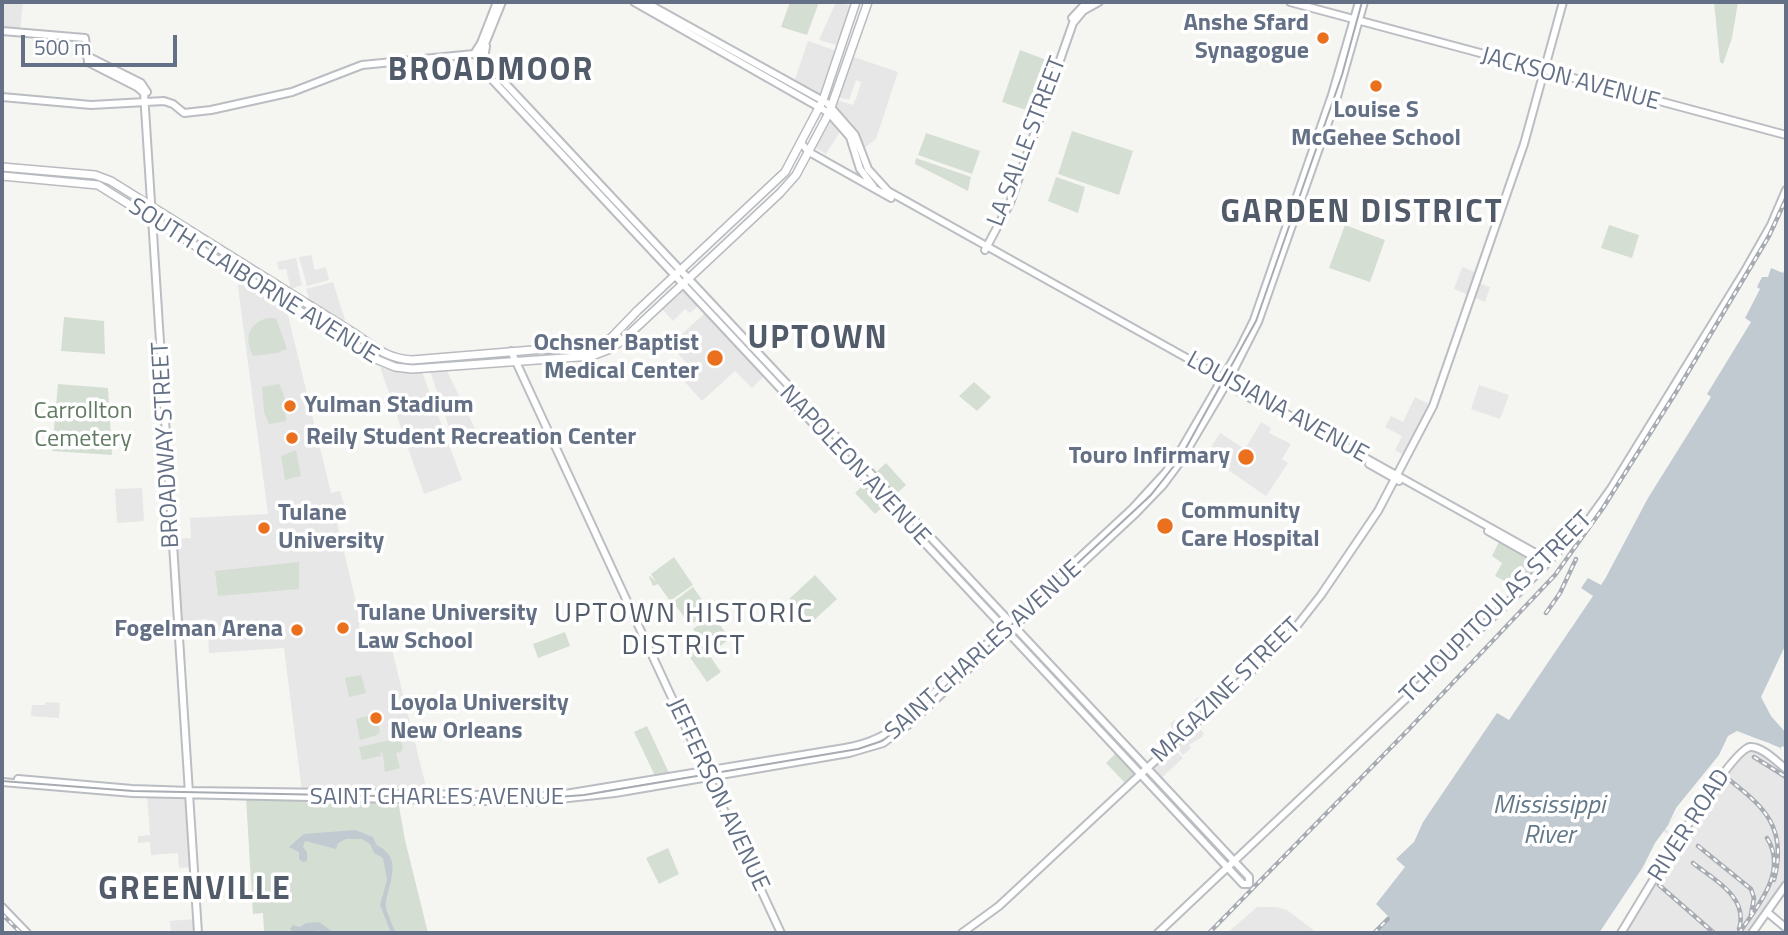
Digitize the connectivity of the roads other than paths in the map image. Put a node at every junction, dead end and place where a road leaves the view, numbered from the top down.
1 (500, 2) edge
2 (634, 2) edge
3 (645, 2) edge
4 (856, 2) edge
5 (868, 2) edge
6 (1087, 2) edge
7 (1099, 2) edge
8 (1290, 2) edge
9 (1359, 2) edge
10 (1364, 2) edge
11 (1563, 2) edge
12 (1357, 21) junction
13 (2, 31) edge
14 (1067, 33) junction
15 (483, 44) junction
16 (477, 55) junction
17 (468, 59) junction
18 (485, 72) junction
19 (1545, 72) junction
20 (2, 98) edge
21 (146, 101) junction
22 (821, 103) junction
23 (830, 110) junction
24 (843, 128) junction
25 (851, 130) junction
26 (1786, 137) edge
27 (801, 143) junction
28 (810, 150) junction
29 (2, 167) edge
30 (863, 167) junction
31 (2, 176) edge
32 (880, 191) junction
33 (1786, 191) edge
34 (153, 207) junction
35 (154, 221) junction
36 (189, 243) junction
37 (216, 244) junction
38 (984, 247) junction
39 (214, 261) junction
40 (244, 264) junction
41 (680, 270) junction
42 (688, 279) junction
43 (509, 351) junction
44 (514, 362) junction
45 (1224, 381) junction
46 (1397, 477) junction
47 (1548, 562) junction
48 (1009, 627) junction
49 (1786, 769) edge
50 (1144, 772) junction
51 (705, 774) junction
52 (2, 780) edge
53 (190, 792) junction
54 (1231, 864) junction
55 (1786, 885) edge
56 (2, 907) edge
57 (1767, 912) junction
58 (1786, 928) edge
59 (27, 933) edge
60 (198, 933) edge
61 (779, 933) edge
62 (962, 933) edge
63 (1158, 933) edge
64 (1621, 933) edge
65 (1752, 933) edge

1 - 15 street
2 - 22 street
3 - 22 street
4 - 22 main road, SOUTH CLAIBORNE AVENUE
5 - 23 main road, SOUTH CLAIBORNE AVENUE
6 - 14 street
7 - 14 street
8 - 12 street, JACKSON AVENUE
9 - 12 street, SAINT CHARLES AVENUE
10 - 12 street, SAINT CHARLES AVENUE
11 - 19 street, MAGAZINE STREET
12 - 19 street, JACKSON AVENUE
12 - 45 street, SAINT CHARLES AVENUE
13 - 21 street
14 - 38 street, LA SALLE STREET
15 - 16 street
15 - 41 street, NAPOLEON AVENUE
16 - 17 street
16 - 18 street, NAPOLEON AVENUE
16 - 21 street
17 - 18 street
17 - 21 street
18 - 41 street, NAPOLEON AVENUE
19 - 26 street, JACKSON AVENUE
19 - 46 street, MAGAZINE STREET
20 - 21 street
21 - 34 street, BROADWAY STREET
22 - 23 street
22 - 27 main road, SOUTH CLAIBORNE AVENUE
23 - 24 street
23 - 25 street
23 - 28 main road, SOUTH CLAIBORNE AVENUE
24 - 25 street
24 - 30 street
25 - 30 street
27 - 28 street, LOUISIANA AVENUE
27 - 41 main road, SOUTH CLAIBORNE AVENUE
28 - 30 street, LOUISIANA AVENUE
28 - 32 street, LOUISIANA AVENUE
28 - 42 main road, SOUTH CLAIBORNE AVENUE
29 - 34 main road, SOUTH CLAIBORNE AVENUE
30 - 32 street, LOUISIANA AVENUE
30 - 38 street, LOUISIANA AVENUE
31 - 35 main road, SOUTH CLAIBORNE AVENUE
32 - 38 street, LOUISIANA AVENUE
33 - 47 street, TCHOUPITOULAS STREET
34 - 35 street, BROADWAY STREET
34 - 37 main road, SOUTH CLAIBORNE AVENUE
35 - 36 main road, SOUTH CLAIBORNE AVENUE
35 - 53 street, BROADWAY STREET
36 - 37 main road
36 - 39 main road, SOUTH CLAIBORNE AVENUE
37 - 40 main road, SOUTH CLAIBORNE AVENUE
38 - 45 street, LOUISIANA AVENUE
39 - 40 main road
39 - 44 main road, SOUTH CLAIBORNE AVENUE
40 - 43 main road, SOUTH CLAIBORNE AVENUE
41 - 42 main road
41 - 42 street, NAPOLEON AVENUE
41 - 43 main road, SOUTH CLAIBORNE AVENUE
42 - 44 main road, SOUTH CLAIBORNE AVENUE
42 - 48 street, NAPOLEON AVENUE
43 - 44 street, JEFFERSON AVENUE
44 - 51 street, JEFFERSON AVENUE
45 - 46 street, LOUISIANA AVENUE
45 - 48 street, SAINT CHARLES AVENUE
46 - 47 street, LOUISIANA AVENUE
46 - 50 street, MAGAZINE STREET
47 - 54 street, TCHOUPITOULAS STREET
48 - 50 street, NAPOLEON AVENUE
48 - 51 street, SAINT CHARLES AVENUE
49 - 64 street, RIVER ROAD
50 - 54 street, NAPOLEON AVENUE
50 - 62 street, MAGAZINE STREET
51 - 53 street, SAINT CHARLES AVENUE
51 - 61 street, JEFFERSON AVENUE
52 - 53 street, SAINT CHARLES AVENUE
53 - 60 street, BROADWAY STREET
54 - 54 street, NAPOLEON AVENUE
54 - 63 street, TCHOUPITOULAS STREET
55 - 57 street
56 - 59 street
57 - 58 street
57 - 65 street

